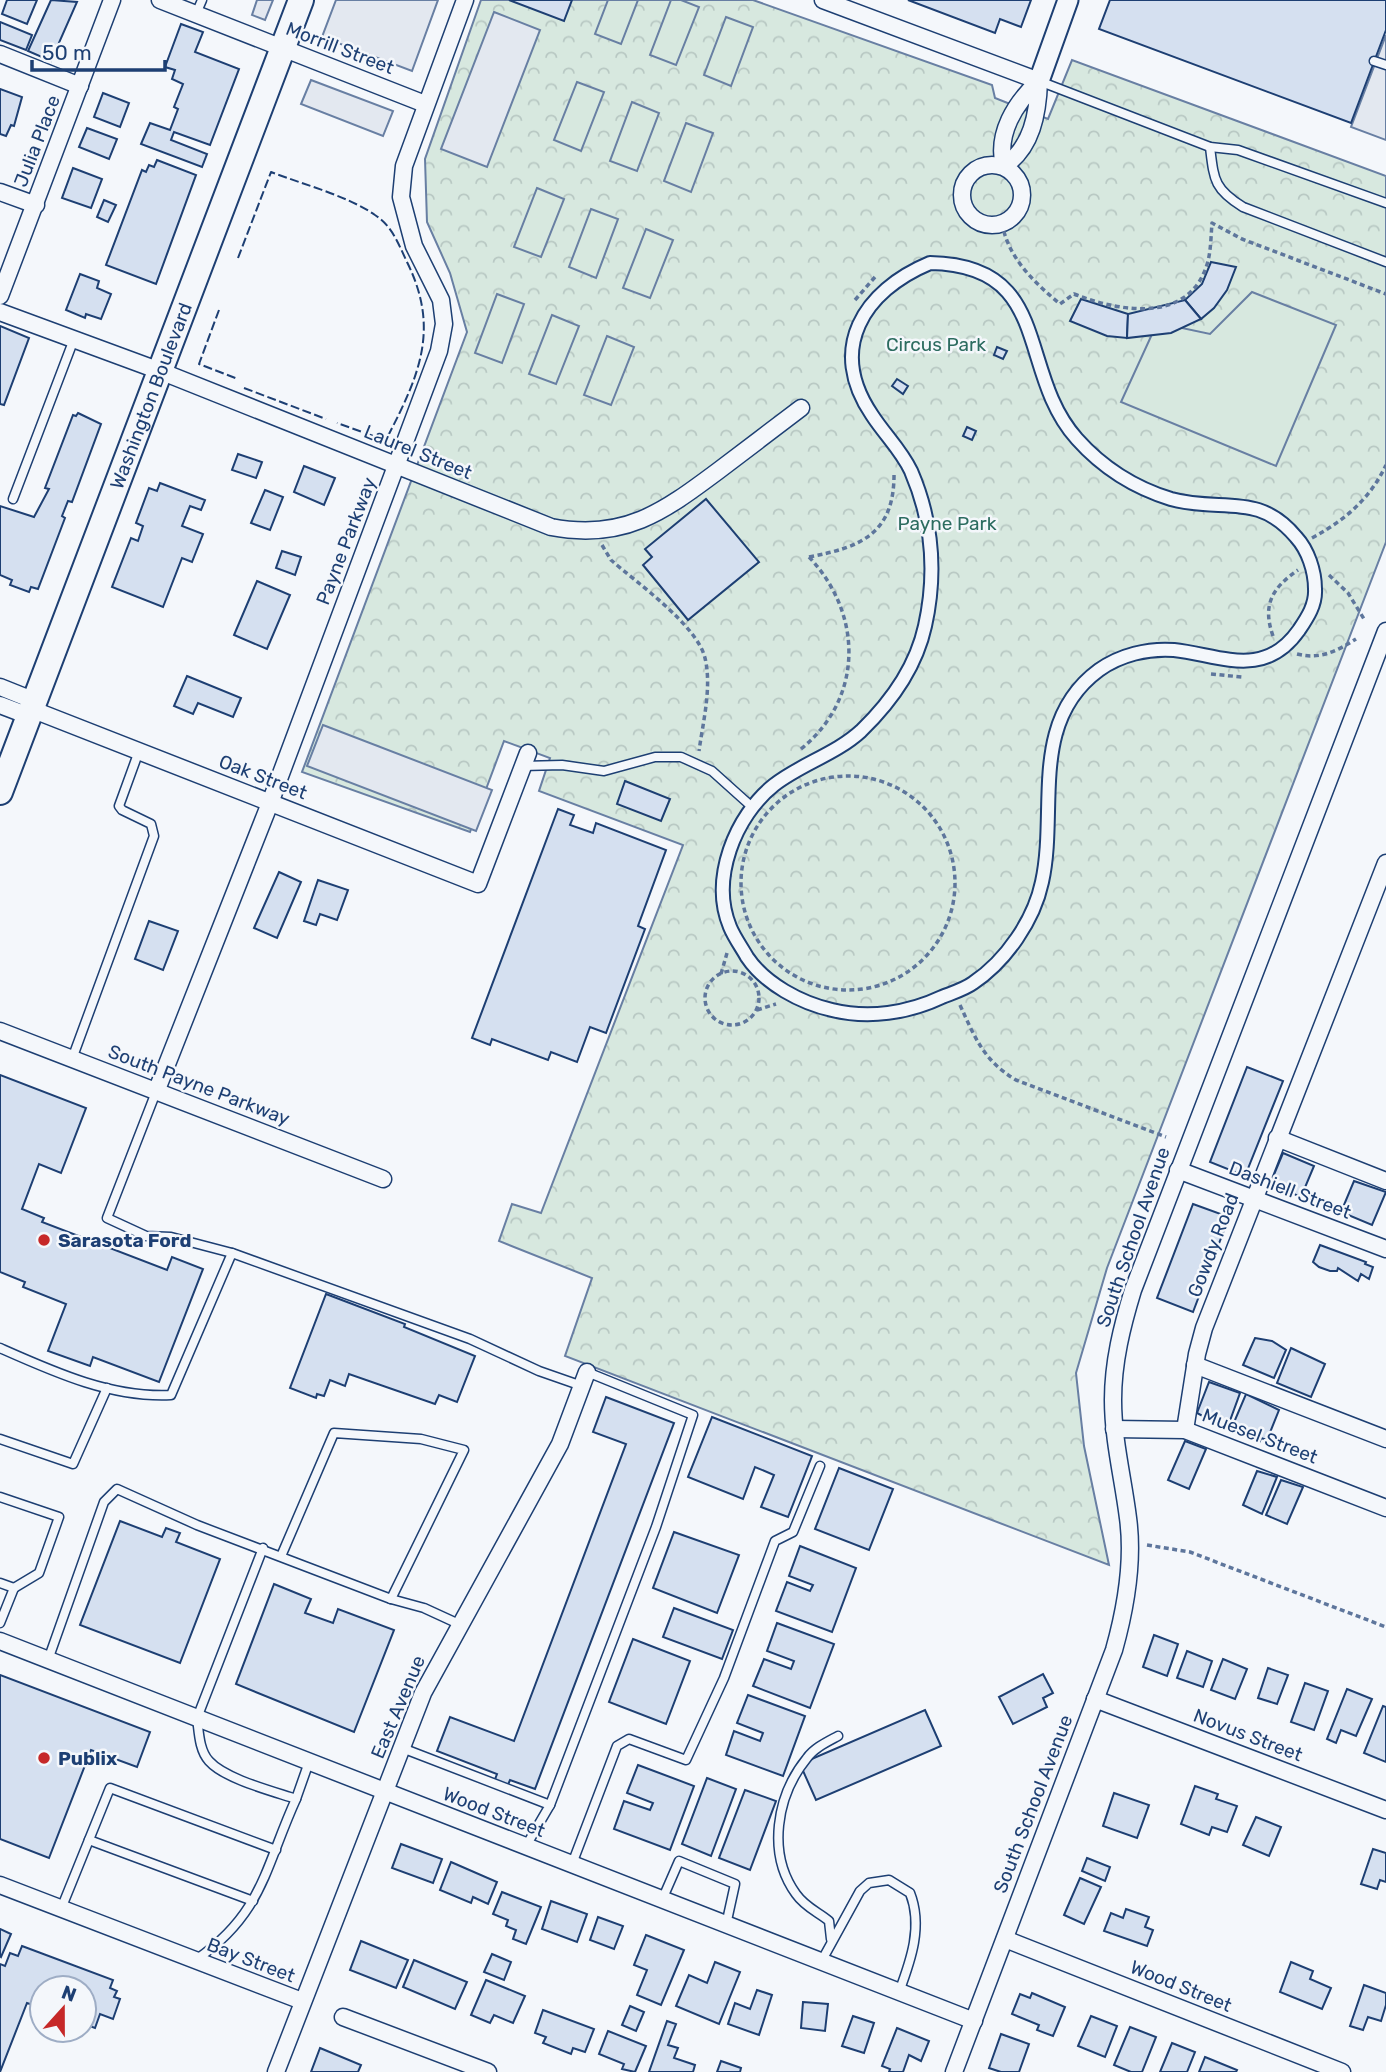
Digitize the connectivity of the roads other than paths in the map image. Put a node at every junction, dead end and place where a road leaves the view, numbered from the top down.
1 (113, 0) edge
2 (160, 0) edge
3 (301, 0) edge
4 (465, 0) edge
5 (823, 0) edge
6 (1068, 0) edge
7 (199, 7) edge
8 (283, 48) junction
9 (0, 54) edge
10 (1374, 61) dead end
11 (1386, 65) edge
12 (1039, 81) junction
13 (80, 86) junction
14 (425, 104) junction
15 (1210, 147) junction
16 (1004, 166) junction
17 (0, 191) edge
18 (1386, 203) edge
19 (36, 205) junction
20 (1386, 262) edge
21 (0, 296) edge
22 (0, 312) edge
23 (74, 339) junction
24 (160, 371) junction
25 (801, 408) dead end
26 (397, 466) junction
27 (13, 499) dead end
28 (1386, 631) edge
29 (0, 687) edge
30 (0, 705) edge
31 (32, 709) junction
32 (139, 751) junction
33 (525, 759) joint
34 (0, 792) edge
35 (270, 803) junction
36 (751, 806) junction
37 (1386, 863) edge
38 (0, 1031) edge
39 (72, 1059) junction
40 (156, 1091) junction
41 (1277, 1138) junction
42 (1178, 1170) junction
43 (383, 1179) dead end
44 (1386, 1181) edge
45 (1253, 1198) junction
46 (1386, 1249) edge
47 (232, 1252) junction
48 (0, 1348) edge
49 (1195, 1364) junction
50 (585, 1379) junction
51 (107, 1388) junction
52 (1114, 1429) junction
53 (1185, 1430) junction
54 (1386, 1438) edge
55 (0, 1439) edge
56 (820, 1466) dead end
57 (0, 1497) edge
58 (1386, 1508) edge
59 (263, 1548) junction
60 (282, 1555) junction
61 (0, 1583) edge
62 (14, 1588) junction
63 (391, 1599) junction
64 (0, 1623) edge
65 (461, 1625) junction
66 (0, 1641) edge
67 (48, 1660) junction
68 (1095, 1699) junction
69 (197, 1718) junction
70 (838, 1736) dead end
71 (402, 1748) junction
72 (309, 1762) junction
73 (386, 1792) junction
74 (296, 1799) junction
75 (550, 1805) junction
76 (1386, 1810) edge
77 (89, 1840) junction
78 (526, 1846) junction
79 (276, 1850) junction
80 (572, 1864) junction
81 (0, 1885) edge
82 (662, 1900) junction
83 (253, 1901) junction
84 (61, 1909) junction
85 (726, 1925) junction
86 (831, 1939) junction
87 (1005, 1939) junction
88 (194, 1961) junction
89 (821, 1962) junction
90 (900, 1992) junction
91 (302, 2001) junction
92 (343, 2017) dead end
93 (974, 2021) junction
94 (276, 2072) edge
95 (488, 2072) edge
96 (954, 2072) edge
97 (1342, 2072) edge

1 - 13 street, Julia Place
2 - 7 street, Morrill Street
3 - 8 main road, Washington Boulevard
4 - 14 street, Payne Parkway
5 - 12 street
6 - 12 street
7 - 8 street, Morrill Street
8 - 14 street, Morrill Street
8 - 24 main road, Washington Boulevard
9 - 13 street
10 - 11 lane
12 - 15 lane
12 - 16 street
12 - 16 street
13 - 19 street, Julia Place
14 - 26 street, Payne Parkway
15 - 18 lane
15 - 20 lane
16 - 16 street
17 - 19 street
19 - 21 street, Julia Place
22 - 23 street, Laurel Street
23 - 24 street, Laurel Street
23 - 27 lane
24 - 26 street, Laurel Street
24 - 31 main road, Washington Boulevard
25 - 26 street, Laurel Street
26 - 35 street, Payne Parkway
28 - 42 street, South School Avenue
29 - 31 street
30 - 31 street
31 - 32 street, Oak Street
31 - 34 main road, Washington Boulevard
32 - 35 street, Oak Street
32 - 39 lane
33 - 35 street, Oak Street
33 - 36 lane
35 - 40 street, Payne Parkway
36 - 36 street
37 - 41 street, Gowdy Road
38 - 39 street, South Payne Parkway
39 - 40 street, South Payne Parkway
40 - 43 street, South Payne Parkway
40 - 47 lane
41 - 44 street
41 - 45 street, Gowdy Road
42 - 45 street, Dashiell Street
42 - 52 street, South School Avenue
45 - 46 street, Dashiell Street
45 - 49 street, Gowdy Road
47 - 50 lane
47 - 51 lane
48 - 51 lane
49 - 53 street, Gowdy Road
49 - 54 street
50 - 65 street, East Avenue
50 - 75 lane
51 - 55 lane
52 - 53 street, Muesel Street
52 - 68 street, South School Avenue
53 - 58 street, Muesel Street
56 - 80 lane
57 - 62 lane
59 - 60 lane
59 - 67 lane
59 - 69 lane
60 - 63 lane
60 - 63 lane
61 - 62 lane
62 - 64 lane
63 - 65 lane
65 - 71 street, East Avenue
66 - 67 street, Wood Street
67 - 69 street, Wood Street
68 - 76 street, Novus Street
68 - 87 street, South School Avenue
69 - 72 street, Wood Street
69 - 74 lane
70 - 86 lane
71 - 73 street, East Avenue
71 - 75 lane
72 - 73 street, Wood Street
72 - 74 lane
73 - 78 street, Wood Street
73 - 91 street, East Avenue
74 - 79 lane
75 - 78 lane
77 - 79 lane
77 - 83 lane
77 - 84 lane
78 - 80 street, Wood Street
79 - 83 lane
80 - 82 street, Wood Street
81 - 84 street, Bay Street
82 - 85 street, Wood Street
82 - 85 lane
83 - 88 lane
84 - 88 street, Bay Street
85 - 89 street, Wood Street
86 - 89 lane
86 - 90 lane
87 - 93 street, South School Avenue
87 - 97 street, Wood Street
88 - 91 street, Bay Street
89 - 90 street, Wood Street
90 - 93 street, Wood Street
91 - 94 street, East Avenue
92 - 95 street
93 - 96 street, South School Avenue

